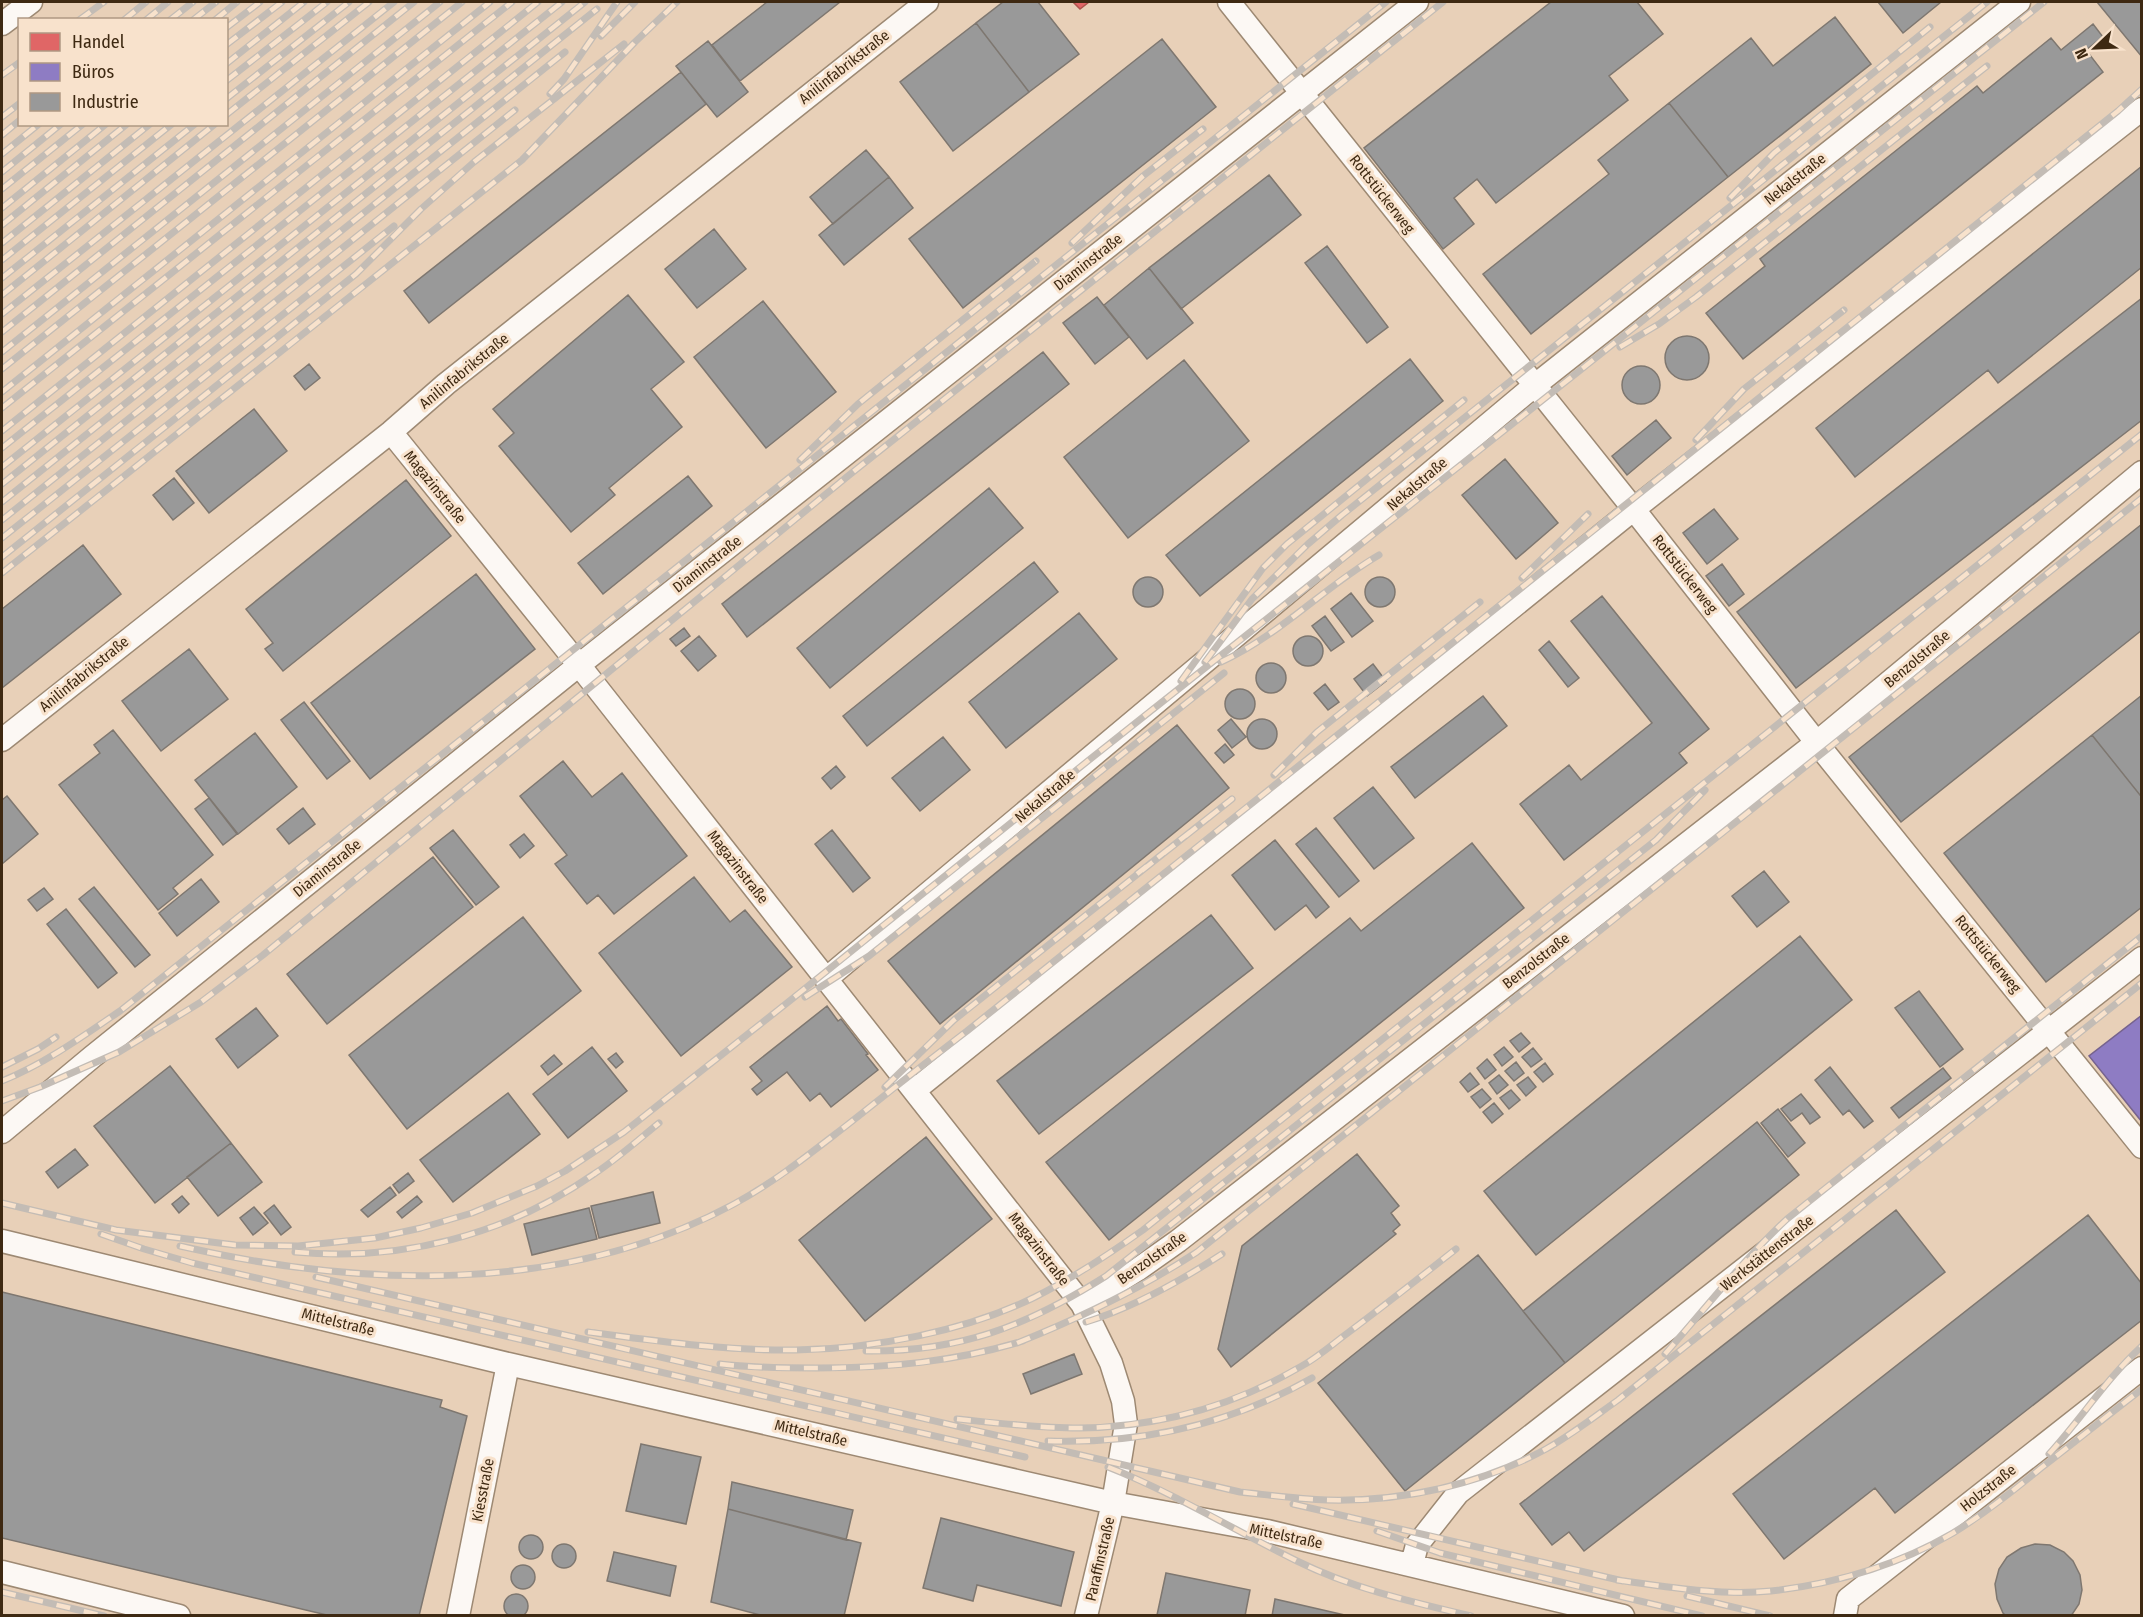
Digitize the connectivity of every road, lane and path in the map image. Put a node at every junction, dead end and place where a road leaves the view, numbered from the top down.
1 (31, 2) edge
2 (927, 2) edge
3 (1229, 2) edge
4 (1417, 2) edge
5 (2019, 2) edge
6 (2, 24) edge
7 (1302, 92) junction
8 (2142, 109) edge
9 (1534, 386) junction
10 (391, 432) junction
11 (2142, 472) edge
12 (1634, 509) junction
13 (579, 665) junction
14 (2, 740) edge
15 (1816, 742) junction
16 (2142, 958) edge
17 (826, 979) junction
18 (2050, 1032) junction
19 (915, 1090) junction
20 (2, 1132) edge
21 (2142, 1147) edge
22 (2, 1241) edge
23 (1082, 1304) junction
24 (508, 1364) junction
25 (2142, 1368) edge
26 (1113, 1503) junction
27 (1412, 1564) junction
28 (2, 1572) edge
29 (178, 1616) edge
30 (458, 1616) edge
31 (1086, 1616) edge
32 (1623, 1616) edge
33 (1845, 1616) edge

1 - 6 street
2 - 10 street, Anilinfabrikstraße
3 - 7 street, Rottstückerweg
4 - 7 street, Diaminstraße
5 - 9 street, Nekalstraße
7 - 9 street, Rottstückerweg
7 - 13 street, Diaminstraße
8 - 12 street
9 - 12 street, Rottstückerweg
9 - 17 street, Nekalstraße
10 - 13 street, Magazinstraße
10 - 14 street, Anilinfabrikstraße
11 - 15 street, Benzolstraße
12 - 15 street, Rottstückerweg
12 - 19 street
13 - 17 street, Magazinstraße
13 - 20 street, Diaminstraße
15 - 18 street, Rottstückerweg
15 - 23 street, Benzolstraße
16 - 18 street, Werkstättenstraße
17 - 19 street, Magazinstraße
18 - 21 street, Rottstückerweg
18 - 27 street, Werkstättenstraße
19 - 23 street, Magazinstraße
22 - 24 street, Mittelstraße
23 - 26 street
24 - 26 street, Mittelstraße
24 - 30 street, Kiesstraße
25 - 33 street, Holzstraße
26 - 27 street, Mittelstraße
26 - 31 street, Paraffinstraße
27 - 32 street, Mittelstraße
28 - 29 street

